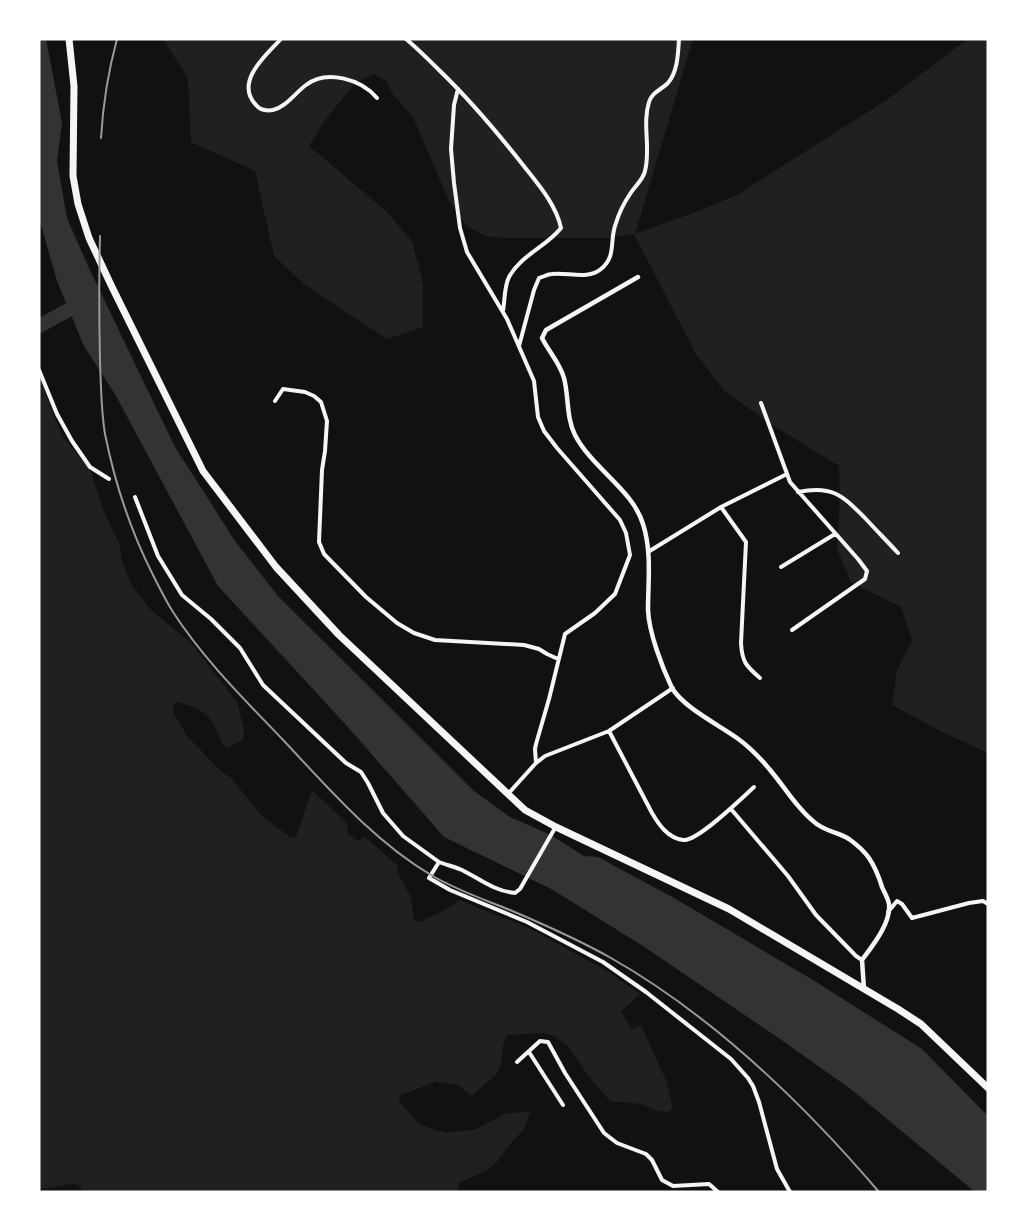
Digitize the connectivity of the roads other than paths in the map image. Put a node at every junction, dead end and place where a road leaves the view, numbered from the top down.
1 (69, 39) edge
2 (281, 39) edge
3 (406, 39) edge
4 (679, 39) edge
5 (458, 89) junction
6 (376, 98) dead end
7 (638, 277) dead end
8 (502, 312) junction
9 (519, 346) junction
10 (39, 370) edge
11 (275, 401) dead end
12 (761, 403) dead end
13 (787, 474) junction
14 (109, 479) dead end
15 (797, 492) junction
16 (135, 497) dead end
17 (721, 507) junction
18 (835, 534) junction
19 (648, 552) junction
20 (898, 553) dead end
21 (781, 567) dead end
22 (792, 630) dead end
23 (558, 659) junction
24 (760, 678) dead end
25 (673, 688) junction
26 (609, 732) junction
27 (536, 763) junction
28 (754, 787) dead end
29 (508, 795) junction
30 (731, 809) junction
31 (556, 827) junction
32 (439, 862) junction
33 (988, 904) edge
34 (888, 913) junction
35 (862, 960) junction
36 (864, 989) junction
37 (529, 1052) junction
38 (517, 1062) dead end
39 (988, 1088) edge
40 (563, 1105) dead end
41 (718, 1192) edge
42 (790, 1192) edge

1 - 29 highway
2 - 6 street
3 - 5 street
4 - 9 street
5 - 8 street
5 - 8 street
7 - 19 street
8 - 9 street
9 - 23 street
10 - 14 street
11 - 23 street
12 - 13 street
13 - 15 street
13 - 17 street
15 - 18 street
15 - 20 street
16 - 32 street
17 - 19 street
17 - 24 street
18 - 21 street
18 - 22 street
19 - 25 street
23 - 27 street
25 - 26 street
25 - 34 street
26 - 27 street
26 - 30 street
27 - 29 street
28 - 30 street
29 - 31 highway
30 - 35 street
31 - 32 street
31 - 36 highway
32 - 42 street
33 - 34 street
34 - 35 street
35 - 36 street
36 - 39 highway
37 - 38 street
37 - 40 street
37 - 41 street

